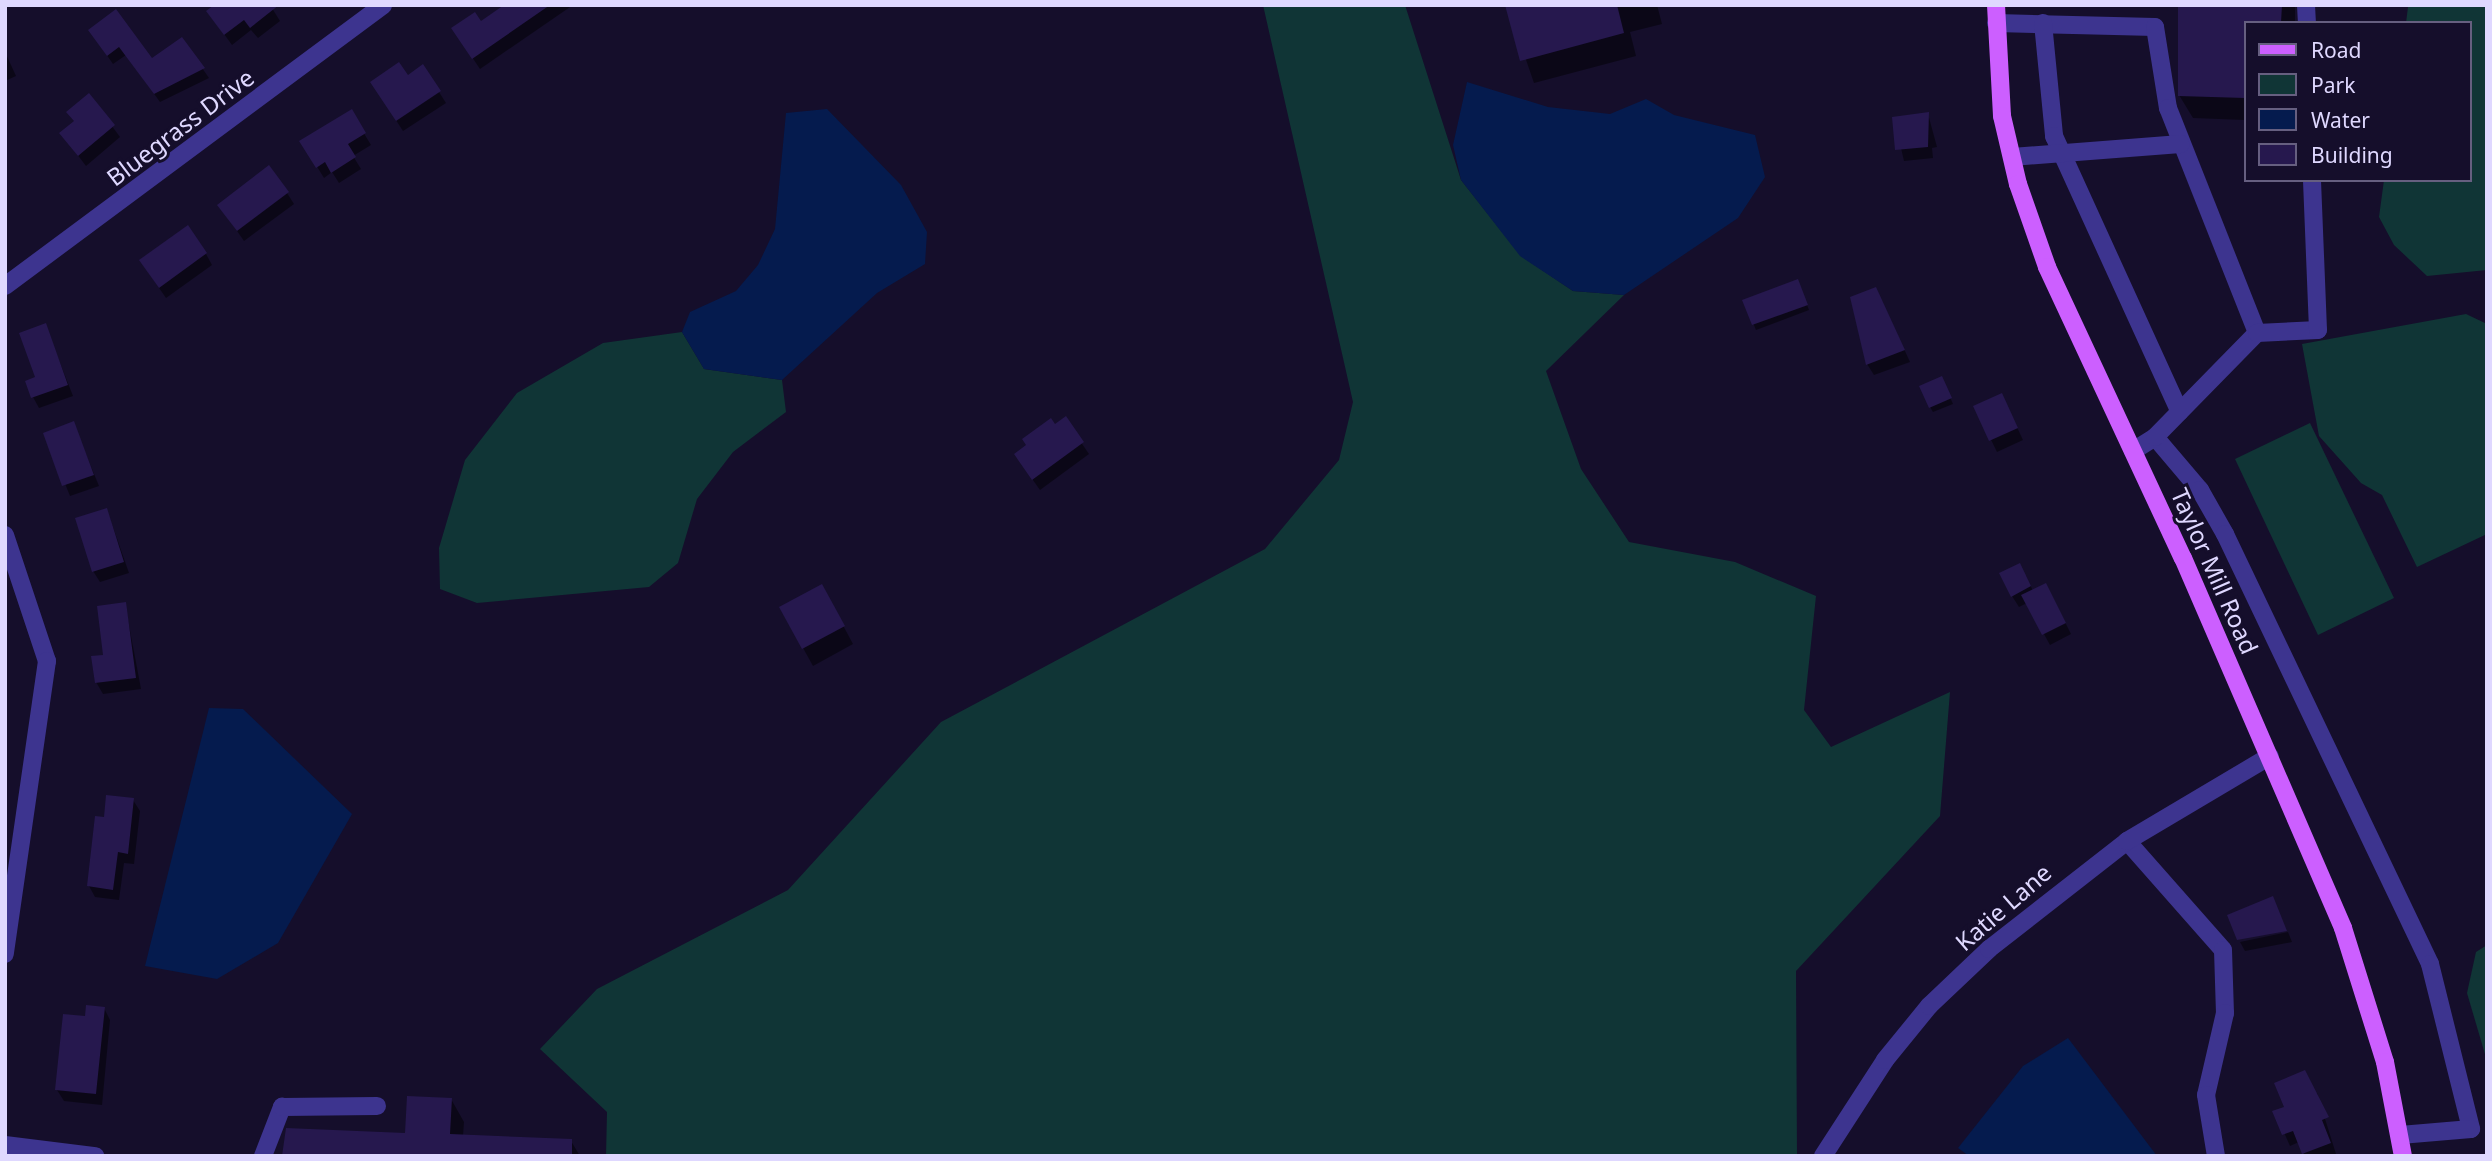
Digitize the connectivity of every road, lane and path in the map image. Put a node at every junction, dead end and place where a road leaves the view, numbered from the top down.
1 (383, 5) edge
2 (1996, 14) edge
3 (2043, 23) junction
4 (2181, 144) junction
5 (2061, 153) junction
6 (2012, 157) junction
7 (2312, 182) edge
8 (5, 286) edge
9 (2257, 333) junction
10 (2180, 412) junction
11 (2155, 437) junction
12 (2133, 451) junction
13 (5, 535) edge
14 (2270, 756) junction
15 (2127, 841) junction
16 (5, 954) edge
17 (377, 1106) dead end
18 (2400, 1135) junction
19 (5, 1145) edge
20 (95, 1156) edge
21 (263, 1156) edge
22 (1823, 1156) edge
23 (2216, 1156) edge
24 (2403, 1156) edge

1 - 8 street, Bluegrass Drive
2 - 3 street
2 - 6 main road, Taylor Mill Road
3 - 4 street
3 - 5 street
4 - 5 street
4 - 9 street
5 - 6 street
5 - 10 street
6 - 12 main road, Taylor Mill Road
7 - 9 street
9 - 10 street
10 - 11 street
11 - 12 street
11 - 18 street
12 - 14 main road, Taylor Mill Road
13 - 16 street
14 - 15 street, Katie Lane
14 - 18 main road, Taylor Mill Road
15 - 22 street, Katie Lane
15 - 23 street
17 - 21 street
18 - 24 main road, Taylor Mill Road
19 - 20 street

